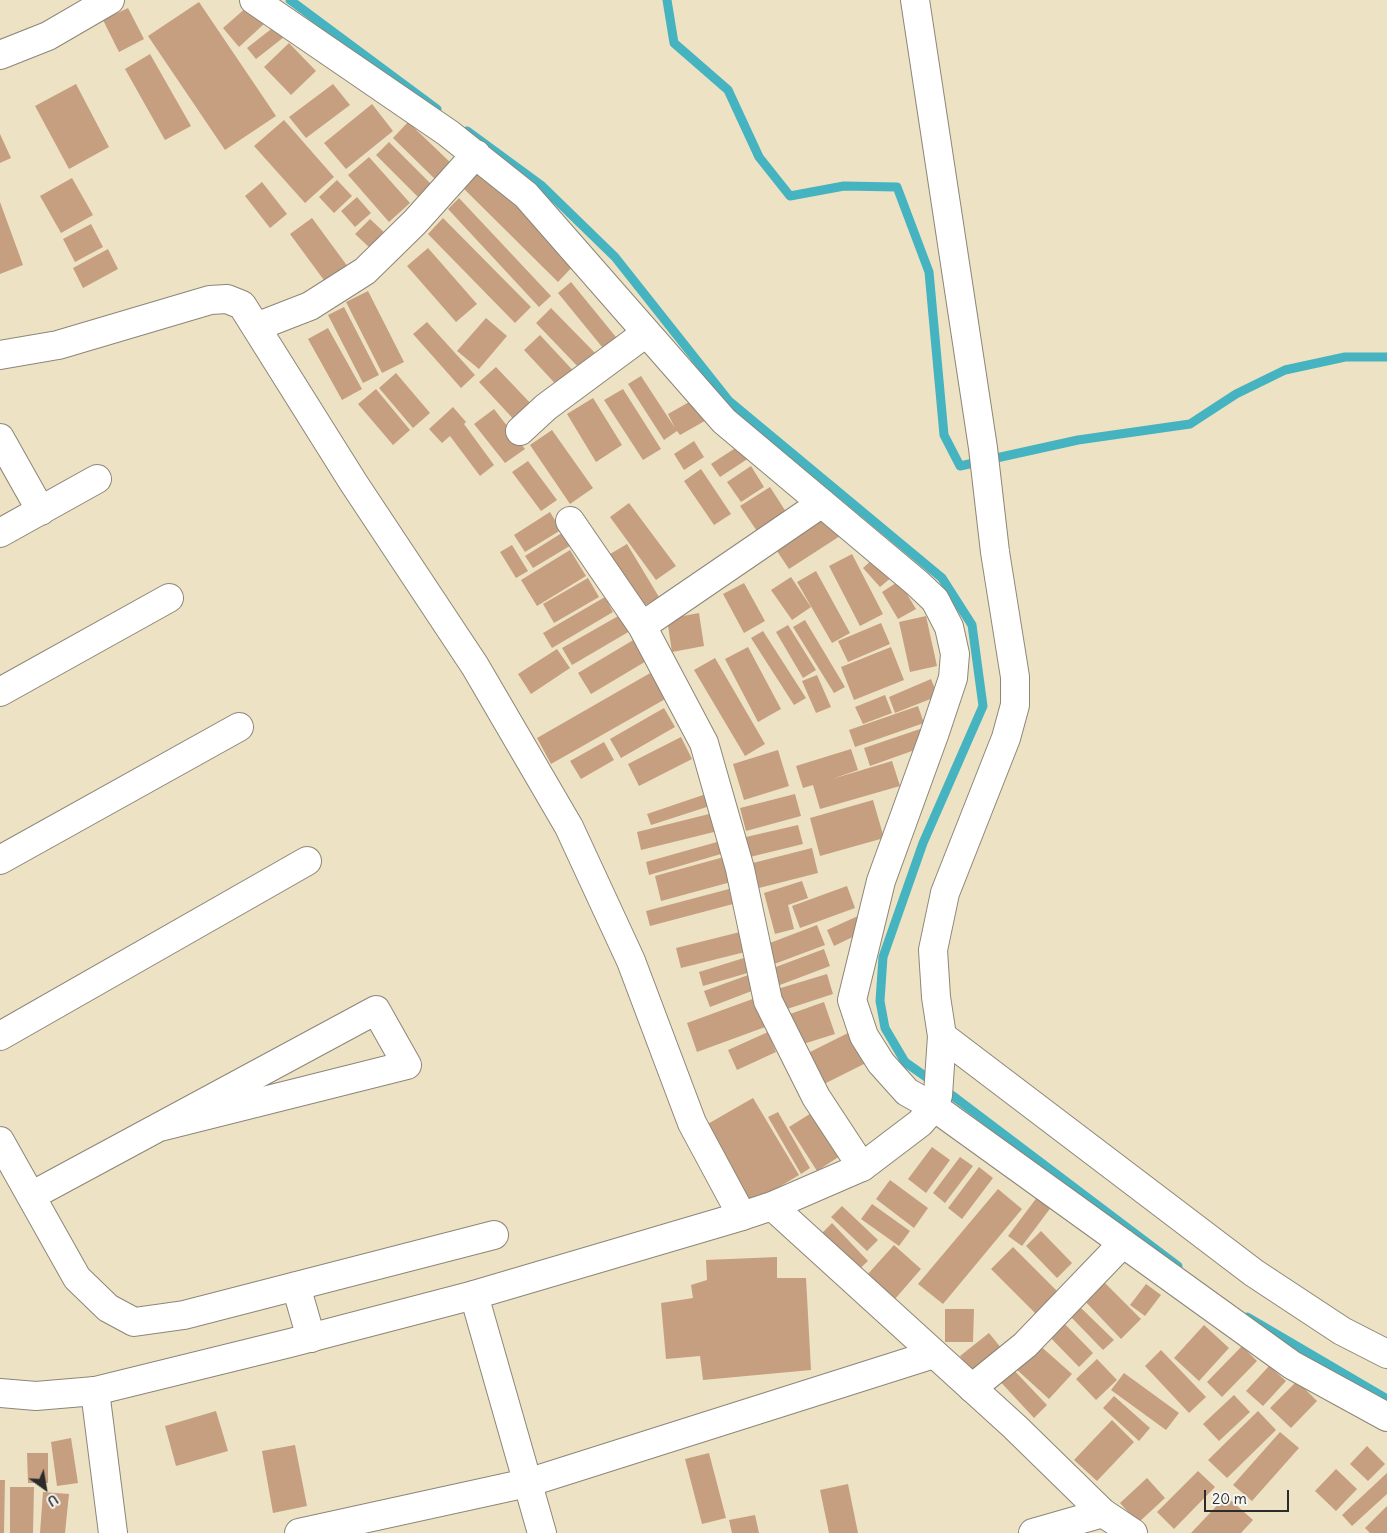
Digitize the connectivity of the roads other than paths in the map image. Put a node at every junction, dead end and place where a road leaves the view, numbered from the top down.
1 (110, 0) edge
2 (254, 0) edge
3 (915, 0) edge
4 (0, 55) edge
5 (476, 154) junction
6 (256, 327) junction
7 (646, 333) junction
8 (0, 355) edge
9 (520, 432) dead end
10 (0, 438) edge
11 (97, 479) dead end
12 (822, 503) junction
13 (41, 511) junction
14 (570, 521) dead end
15 (0, 533) edge
16 (169, 598) dead end
17 (642, 626) junction
18 (0, 692) edge
19 (239, 727) dead end
20 (0, 860) edge
21 (307, 861) dead end
22 (0, 1036) edge
23 (942, 1036) junction
24 (936, 1101) junction
25 (160, 1127) junction
26 (0, 1141) edge
27 (862, 1168) junction
28 (31, 1196) junction
29 (772, 1206) junction
30 (742, 1216) junction
31 (494, 1235) dead end
32 (1123, 1243) junction
33 (296, 1286) junction
34 (474, 1294) junction
35 (311, 1338) junction
36 (934, 1354) junction
37 (1387, 1354) edge
38 (972, 1388) junction
39 (95, 1391) junction
40 (0, 1393) edge
41 (1387, 1417) edge
42 (527, 1483) junction
43 (1103, 1513) junction
44 (112, 1533) edge
45 (299, 1533) edge
46 (542, 1533) edge
47 (1033, 1533) edge
48 (1133, 1533) edge

1 - 4 street
2 - 5 street
3 - 23 street
5 - 6 street
5 - 7 street
6 - 8 street
6 - 30 street
7 - 9 street
7 - 12 street
10 - 13 street
11 - 13 street
12 - 17 street
12 - 24 street
13 - 15 street
14 - 17 street
16 - 18 street
17 - 27 street
19 - 20 street
21 - 22 street
23 - 24 street
23 - 37 street
24 - 27 street
24 - 32 street
25 - 25 street
25 - 28 street
26 - 28 street
27 - 29 street
28 - 33 street
29 - 30 street
29 - 36 street
30 - 34 street
31 - 33 street
32 - 38 street
32 - 41 street
33 - 35 street
34 - 35 street
34 - 42 street
35 - 39 street
36 - 38 street
36 - 42 street
38 - 43 street
39 - 40 street
39 - 44 street
42 - 45 street
42 - 46 street
43 - 47 street
43 - 48 street

